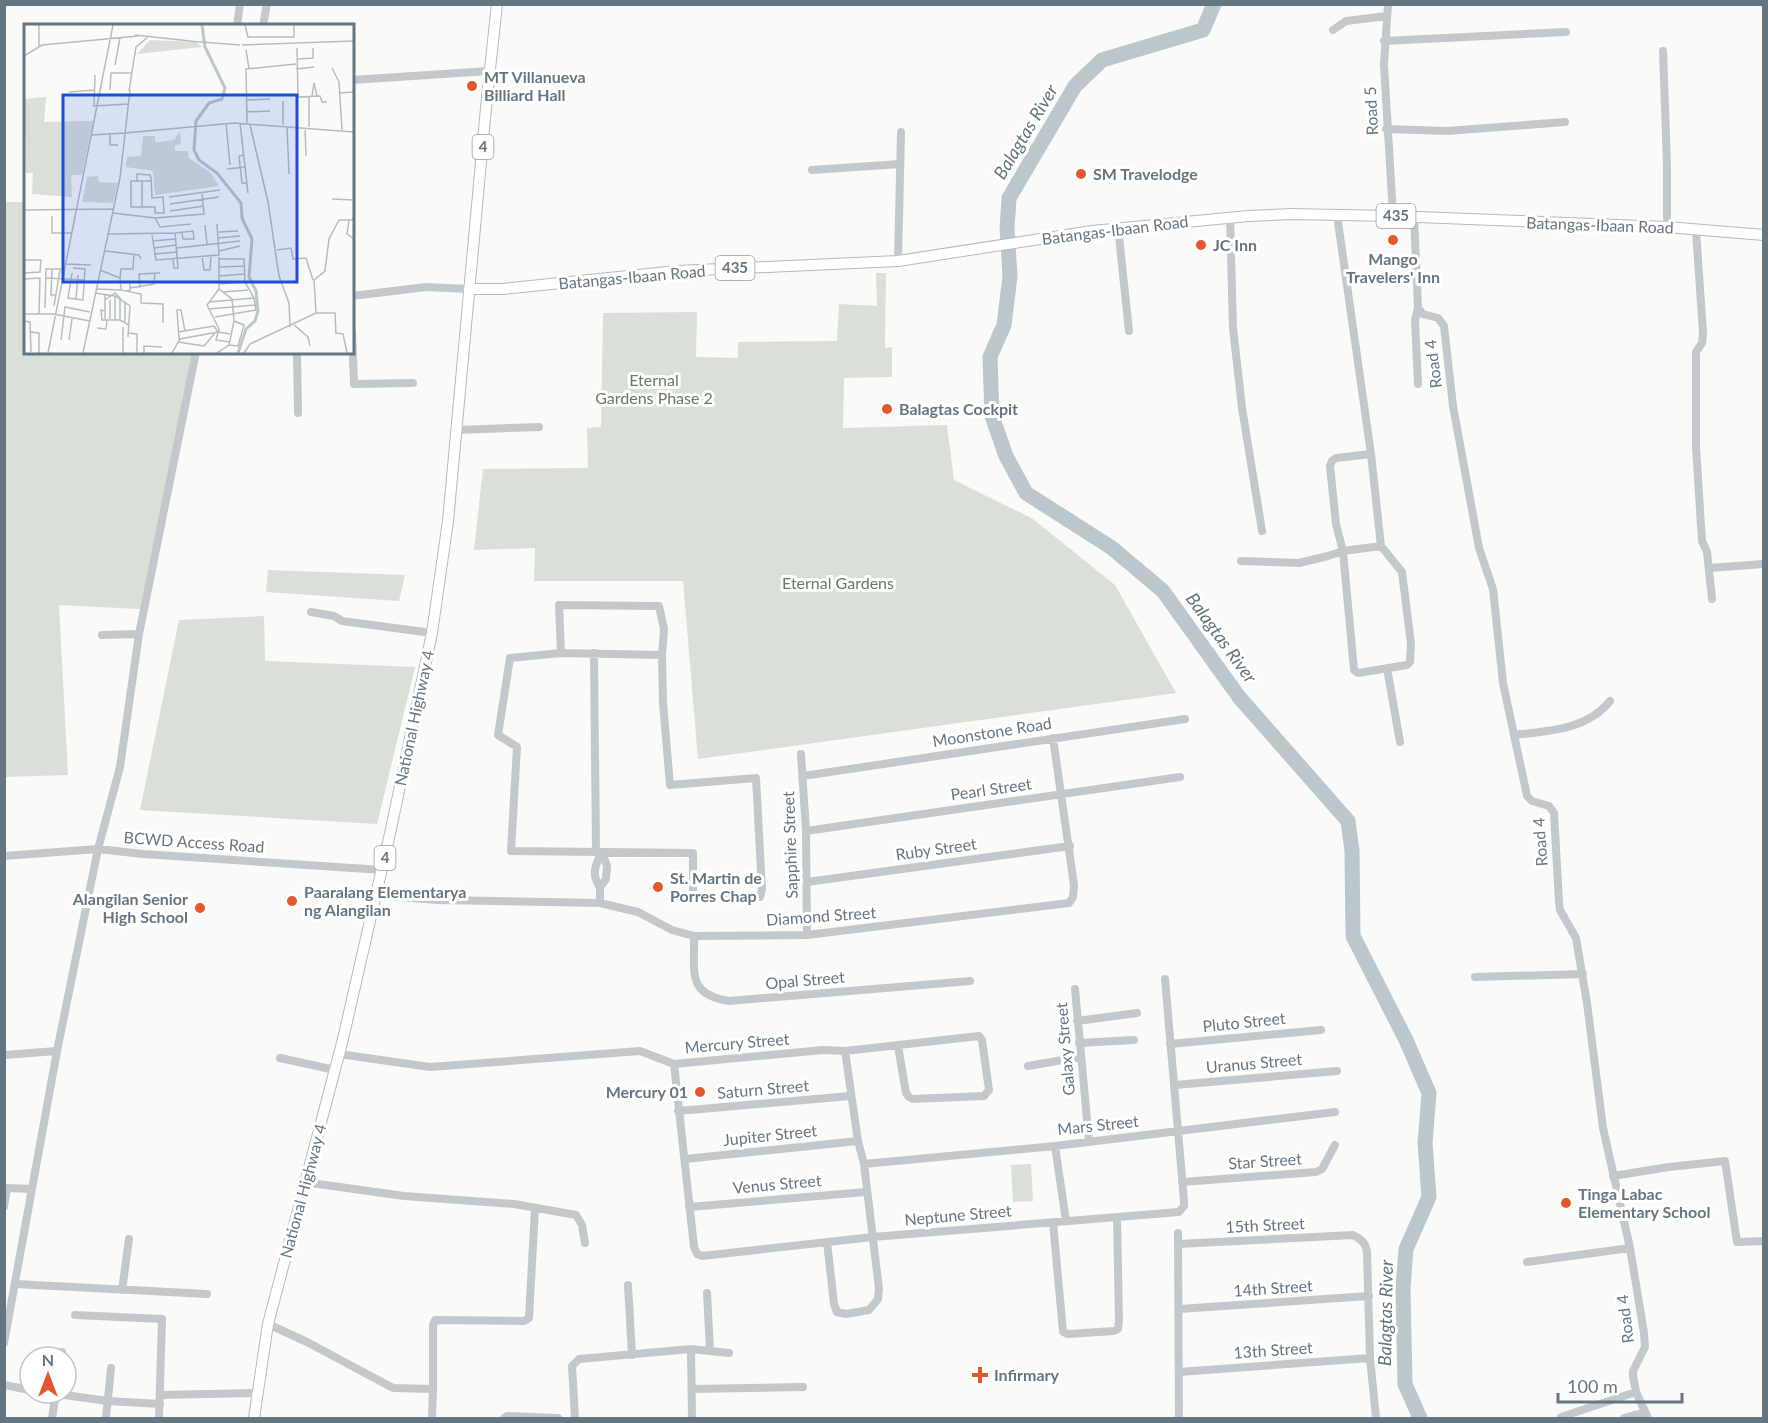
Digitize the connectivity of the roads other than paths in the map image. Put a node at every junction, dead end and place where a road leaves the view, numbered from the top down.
1 (240, 4) edge
2 (267, 4) edge
3 (497, 4) edge
4 (1388, 4) edge
5 (1387, 16) junction
6 (237, 24) edge
7 (263, 24) edge
8 (1333, 30) dead end
9 (1566, 32) dead end
10 (1384, 41) junction
11 (1663, 51) dead end
12 (489, 71) junction
13 (354, 80) edge
14 (1565, 122) dead end
15 (1386, 129) junction
16 (901, 132) dead end
17 (900, 164) junction
18 (812, 170) dead end
19 (1337, 214) junction
20 (1393, 216) junction
21 (1230, 217) junction
22 (1414, 217) junction
23 (1118, 227) junction
24 (1667, 227) junction
25 (1696, 230) junction
26 (1764, 235) edge
27 (898, 261) junction
28 (468, 289) junction
29 (354, 296) edge
30 (1418, 308) junction
31 (1129, 331) dead end
32 (196, 354) edge
33 (297, 354) edge
34 (353, 354) edge
35 (412, 383) dead end
36 (1418, 384) dead end
37 (298, 413) dead end
38 (539, 427) dead end
39 (456, 430) junction
40 (1371, 454) junction
41 (1262, 531) dead end
42 (1382, 546) junction
43 (1343, 550) junction
44 (1241, 561) dead end
45 (1764, 564) edge
46 (1709, 568) junction
47 (1712, 599) dead end
48 (311, 612) dead end
49 (432, 633) junction
50 (139, 634) junction
51 (102, 635) dead end
52 (561, 653) junction
53 (594, 653) junction
54 (662, 655) junction
55 (1387, 668) junction
56 (1611, 701) dead end
57 (1185, 718) dead end
58 (1514, 735) junction
59 (1053, 738) junction
60 (1400, 742) dead end
61 (801, 754) dead end
62 (803, 776) junction
63 (1180, 777) dead end
64 (1061, 794) junction
65 (806, 831) junction
66 (1070, 846) junction
67 (98, 849) junction
68 (599, 852) junction
69 (4, 856) edge
70 (382, 870) junction
71 (807, 882) junction
72 (376, 895) junction
73 (600, 903) junction
74 (807, 935) junction
75 (694, 936) junction
76 (1583, 974) junction
77 (1475, 977) dead end
78 (1165, 979) dead end
79 (970, 981) dead end
80 (1075, 989) dead end
81 (1137, 1013) dead end
82 (1077, 1021) junction
83 (1321, 1030) dead end
84 (1134, 1040) dead end
85 (1078, 1043) junction
86 (1170, 1044) junction
87 (898, 1046) junction
88 (57, 1051) junction
89 (845, 1051) junction
90 (339, 1054) junction
91 (4, 1055) edge
92 (1080, 1057) junction
93 (280, 1058) dead end
94 (674, 1064) junction
95 (1028, 1066) dead end
96 (335, 1070) junction
97 (1337, 1071) dead end
98 (1175, 1085) junction
99 (850, 1096) junction
100 (678, 1112) junction
101 (1335, 1112) dead end
102 (1179, 1131) junction
103 (1089, 1141) junction
104 (858, 1142) junction
105 (1335, 1145) dead end
106 (1055, 1146) junction
107 (685, 1159) junction
108 (864, 1164) junction
109 (1613, 1176) junction
110 (304, 1182) junction
111 (1182, 1182) junction
112 (32, 1189) junction
113 (866, 1192) junction
114 (689, 1207) junction
115 (4, 1208) edge
116 (535, 1208) junction
117 (1118, 1218) junction
118 (1066, 1221) junction
119 (1053, 1222) junction
120 (1178, 1233) dead end
121 (873, 1237) junction
122 (129, 1239) dead end
123 (1764, 1241) edge
124 (827, 1242) junction
125 (585, 1243) dead end
126 (1178, 1244) junction
127 (1630, 1248) junction
128 (1527, 1262) dead end
129 (16, 1284) junction
130 (628, 1285) dead end
131 (122, 1290) junction
132 (707, 1293) dead end
133 (207, 1294) dead end
134 (1369, 1296) junction
135 (1179, 1309) junction
136 (75, 1315) dead end
137 (7, 1320) edge
138 (268, 1324) junction
139 (4, 1342) edge
140 (691, 1350) junction
141 (711, 1351) junction
142 (729, 1353) dead end
143 (632, 1355) junction
144 (1370, 1358) junction
145 (111, 1368) dead end
146 (1179, 1372) junction
147 (803, 1387) dead end
148 (433, 1389) junction
149 (692, 1389) junction
150 (1636, 1392) junction
151 (258, 1393) junction
152 (78, 1397) edge
153 (160, 1399) junction
154 (108, 1401) junction
155 (1646, 1415) edge
156 (1561, 1417) dead end
157 (558, 1418) edge
158 (106, 1419) edge
159 (159, 1419) edge
160 (254, 1419) edge
161 (432, 1419) edge
162 (504, 1419) edge
163 (575, 1419) edge
164 (692, 1419) edge
165 (1179, 1419) edge
166 (1376, 1419) edge
167 (1624, 1419) edge

1 - 6 street
2 - 7 street
3 - 12 main road, National Highway 4 / 4
4 - 5 street, Road 5
5 - 8 street
5 - 10 street, Road 5
9 - 10 street
10 - 15 street, Road 5
11 - 24 street
12 - 13 street
12 - 28 main road, National Highway 4 / 4
14 - 15 street
15 - 20 street, Road 5
16 - 17 street
17 - 18 street
17 - 27 street
19 - 20 main road, Batangas-Ibaan Road / 435
19 - 21 main road, Batangas-Ibaan Road / 435
19 - 40 street
20 - 22 main road, Batangas-Ibaan Road / 435
21 - 23 main road, Batangas-Ibaan Road / 435
21 - 41 street
22 - 24 main road, Batangas-Ibaan Road / 435
22 - 30 street
23 - 27 main road, Batangas-Ibaan Road / 435
23 - 31 street
24 - 25 main road, Batangas-Ibaan Road / 435
25 - 26 main road, Batangas-Ibaan Road / 435
25 - 46 street
27 - 28 main road, Batangas-Ibaan Road / 435
28 - 29 street
28 - 39 main road, National Highway 4 / 4
30 - 36 street
30 - 58 street, Road 4
32 - 50 street
33 - 37 street
34 - 35 street
38 - 39 street
39 - 49 main road, National Highway 4 / 4
40 - 42 street
40 - 43 street
42 - 43 street
42 - 55 street
43 - 44 street
43 - 55 street
45 - 46 street
46 - 47 street
48 - 49 street
49 - 70 main road, National Highway 4 / 4
50 - 51 street
50 - 67 street
52 - 53 street
52 - 54 street
52 - 68 street
53 - 54 street
53 - 68 street
54 - 68 street
55 - 60 street
56 - 58 street
57 - 59 street, Moonstone Road
58 - 76 street, Road 4
59 - 62 street, Moonstone Road
59 - 64 street, Diamond Street
61 - 62 street, Sapphire Street
62 - 65 street, Sapphire Street
63 - 64 street, Pearl Street
64 - 65 street, Pearl Street
64 - 66 street, Diamond Street
65 - 71 street, Sapphire Street
66 - 71 street, Ruby Street
66 - 74 street, Diamond Street
67 - 69 street, BCWD Access Road
67 - 70 street, BCWD Access Road
67 - 88 street
68 - 73 street
70 - 72 main road, National Highway 4 / 4
71 - 74 street, Sapphire Street
72 - 73 street, Diamond Street
72 - 90 main road, National Highway 4 / 4
73 - 75 street, Diamond Street
74 - 75 street, Diamond Street
75 - 79 street, Opal Street
76 - 77 street
76 - 109 street, Road 4
78 - 86 street, Neptune Street
80 - 82 street, Galaxy Street
81 - 82 street
82 - 85 street, Galaxy Street
83 - 86 street, Pluto Street
84 - 85 street
85 - 92 street, Galaxy Street
86 - 98 street, Neptune Street
87 - 87 street, Mercury Street
87 - 89 street, Mercury Street
88 - 91 street
88 - 112 street
89 - 94 street, Mercury Street
89 - 99 street
90 - 94 street, Mercury Street
90 - 96 main road, National Highway 4 / 4
92 - 95 street
92 - 103 street, Galaxy Street
93 - 96 street
94 - 100 street, Neptune Street
96 - 110 main road, National Highway 4 / 4
97 - 98 street, Uranus Street
98 - 102 street, Neptune Street
99 - 100 street, Saturn Street
99 - 104 street
100 - 107 street, Neptune Street
101 - 102 street, Mars Street
102 - 103 street, Mars Street
102 - 111 street, Neptune Street
103 - 106 street, Mars Street
104 - 107 street, Jupiter Street
104 - 108 street
105 - 111 street, Star Street
106 - 108 street, Mars Street
106 - 118 street
107 - 114 street, Neptune Street
108 - 113 street
109 - 123 street
109 - 127 street, Road 4
110 - 116 street
110 - 138 main road, National Highway 4 / 4
111 - 117 street, Neptune Street
112 - 115 street
112 - 129 street
113 - 114 street, Venus Street
113 - 121 street
114 - 124 street, Neptune Street
116 - 125 street
116 - 148 street
117 - 118 street, Neptune Street
117 - 119 street
118 - 119 street, Neptune Street
119 - 121 street, Neptune Street
120 - 126 street
121 - 124 street, Neptune Street
121 - 124 street
122 - 131 street
126 - 134 street, 15th Street
126 - 135 street
127 - 128 street
127 - 150 street, Road 4
129 - 131 street
129 - 137 street
130 - 143 street
131 - 133 street
132 - 141 street
134 - 135 street, 14th Street
134 - 144 street
135 - 146 street
136 - 153 street
137 - 139 street
138 - 148 street
138 - 151 main road, National Highway 4 / 4
140 - 141 street
140 - 143 street
140 - 149 street
141 - 142 street
143 - 163 street
144 - 146 street, 13th Street
144 - 166 street
145 - 154 street
146 - 165 street
147 - 149 street
148 - 161 street
149 - 164 street
150 - 155 street, Road 4
150 - 156 street
151 - 153 street
151 - 160 main road, National Highway 4 / 4
152 - 154 street
153 - 154 street
153 - 159 street
154 - 158 street
155 - 167 street
157 - 162 street

